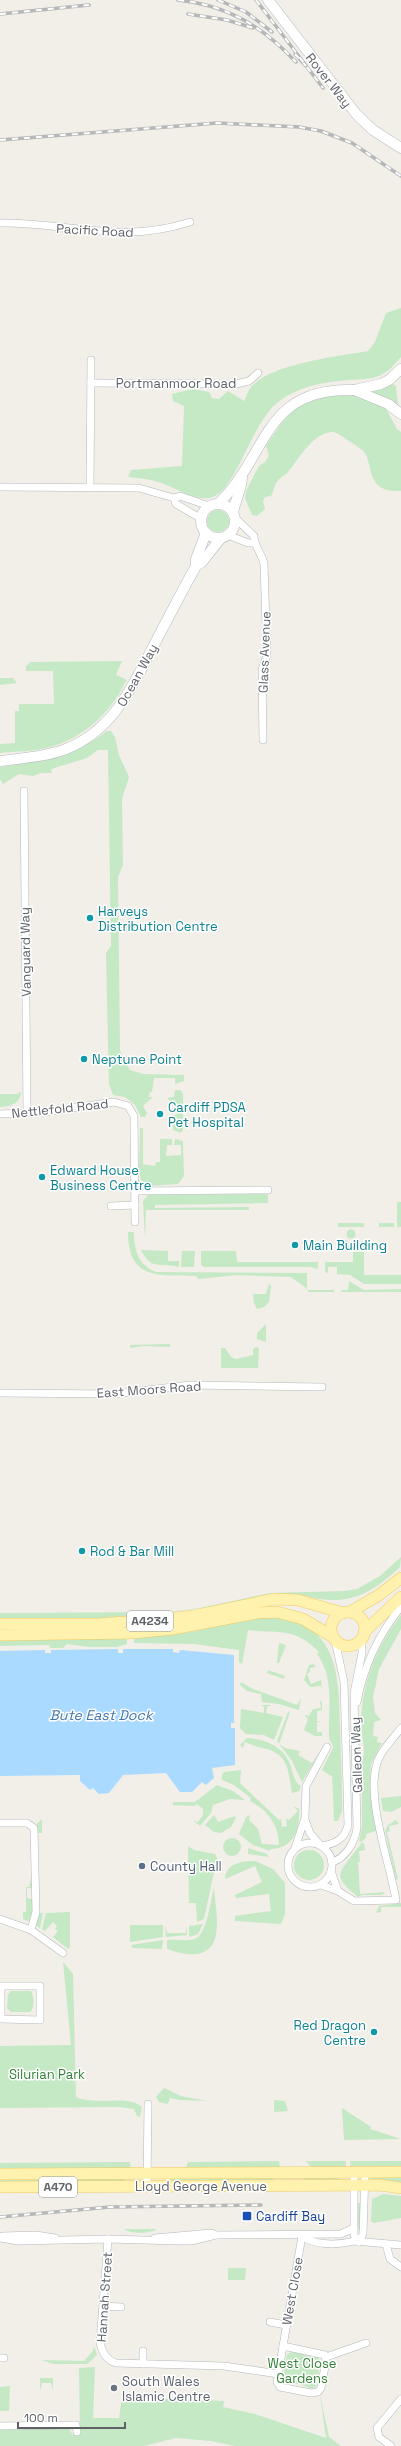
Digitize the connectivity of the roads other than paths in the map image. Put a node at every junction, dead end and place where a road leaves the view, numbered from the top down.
1 (268, 0) edge
2 (401, 148) edge
3 (190, 222) dead end
4 (0, 223) edge
5 (91, 360) dead end
6 (401, 369) edge
7 (258, 373) dead end
8 (91, 383) junction
9 (354, 390) junction
10 (401, 414) edge
11 (242, 476) junction
12 (0, 488) edge
13 (90, 488) junction
14 (174, 498) junction
15 (214, 505) junction
16 (234, 515) junction
17 (200, 518) junction
18 (206, 533) junction
19 (224, 536) junction
20 (254, 543) junction
21 (196, 566) junction
22 (263, 740) dead end
23 (0, 761) edge
24 (24, 791) dead end
25 (26, 1113) junction
26 (0, 1114) edge
27 (268, 1190) dead end
28 (135, 1191) junction
29 (135, 1205) junction
30 (111, 1206) dead end
31 (135, 1222) dead end
32 (322, 1387) dead end
33 (0, 1393) edge
34 (401, 1570) edge
35 (401, 1578) edge
36 (383, 1592) junction
37 (399, 1600) edge
38 (346, 1612) junction
39 (0, 1624) edge
40 (363, 1634) junction
41 (0, 1635) edge
42 (334, 1638) junction
43 (355, 1715) junction
44 (401, 1728) edge
45 (328, 1747) dead end
46 (305, 1818) junction
47 (0, 1823) edge
48 (320, 1846) junction
49 (295, 1848) junction
50 (332, 1862) junction
51 (331, 1871) junction
52 (320, 1885) junction
53 (338, 1891) junction
54 (0, 1919) edge
55 (31, 1930) junction
56 (64, 1954) dead end
57 (1, 1986) edge
58 (148, 2104) dead end
59 (360, 2172) junction
60 (401, 2172) edge
61 (147, 2173) junction
62 (0, 2174) edge
63 (360, 2185) junction
64 (0, 2187) edge
65 (147, 2187) junction
66 (401, 2188) edge
67 (354, 2228) junction
68 (302, 2236) junction
69 (0, 2238) edge
70 (108, 2239) junction
71 (359, 2242) junction
72 (386, 2244) junction
73 (401, 2245) edge
74 (401, 2267) edge
75 (103, 2306) junction
76 (122, 2307) dead end
77 (270, 2322) dead end
78 (286, 2325) junction
79 (366, 2343) dead end
80 (283, 2346) junction
81 (143, 2351) dead end
82 (326, 2357) junction
83 (143, 2364) junction
84 (279, 2374) junction
85 (401, 2399) edge
86 (0, 2426) edge
87 (77, 2432) dead end
88 (391, 2446) edge

1 - 2 street, Rover Way
3 - 4 street, Pacific Road
5 - 8 street
6 - 9 street
7 - 8 street, Portmanmoor Road
8 - 13 street
9 - 10 street
9 - 11 street
11 - 15 street
11 - 16 street
12 - 13 street
13 - 14 street
14 - 15 street
14 - 17 street
15 - 16 street
15 - 17 street
16 - 19 street
16 - 20 street, Glass Avenue
17 - 18 street
18 - 19 street
18 - 21 street, Ocean Way
19 - 20 street
19 - 21 street, Ocean Way
20 - 22 street, Glass Avenue
21 - 23 street, Ocean Way
24 - 25 street, Vanguard Way
25 - 26 street, Nettlefold Road
25 - 28 street, Nettlefold Road
27 - 28 street
28 - 29 street, Nettlefold Road
29 - 30 street
29 - 31 street, Nettlefold Road
32 - 33 street, East Moors Road
34 - 36 main road
35 - 36 main road
36 - 38 main road
37 - 40 main road, A4234
37 - 43 street
38 - 39 main road, A4234
38 - 40 main road, A4234
38 - 42 main road
40 - 42 main road, A4234
40 - 43 street, Galleon Way
41 - 42 main road, A4234
42 - 48 street, Galleon Way
43 - 50 street, Galleon Way
44 - 53 street
45 - 46 street
46 - 48 street
46 - 49 street
47 - 55 street
48 - 49 street
48 - 50 street
49 - 52 street
50 - 51 street
51 - 52 street
51 - 53 street
52 - 53 street
54 - 55 street
55 - 56 street
57 - 57 street
58 - 61 street
59 - 60 main road, Lloyd George Avenue / A470
59 - 61 main road, Lloyd George Avenue / A470
59 - 63 street
59 - 63 street
61 - 62 main road, Lloyd George Avenue / A470
61 - 65 street
63 - 65 main road, Lloyd George Avenue / A470
63 - 66 main road, Lloyd George Avenue / A470
63 - 67 street
63 - 71 street
64 - 65 main road, Lloyd George Avenue / A470
67 - 68 street
67 - 71 street
68 - 70 street
68 - 71 street
68 - 78 street, West Close
69 - 70 street
70 - 75 street, Hannah Street
71 - 72 street
72 - 73 street
72 - 74 street
75 - 76 street
75 - 83 street, Hannah Street
77 - 78 street
78 - 80 street, West Close
79 - 82 street
80 - 82 street
80 - 84 street, West Close
81 - 83 street
82 - 84 street
83 - 84 street
85 - 88 street
86 - 87 street

